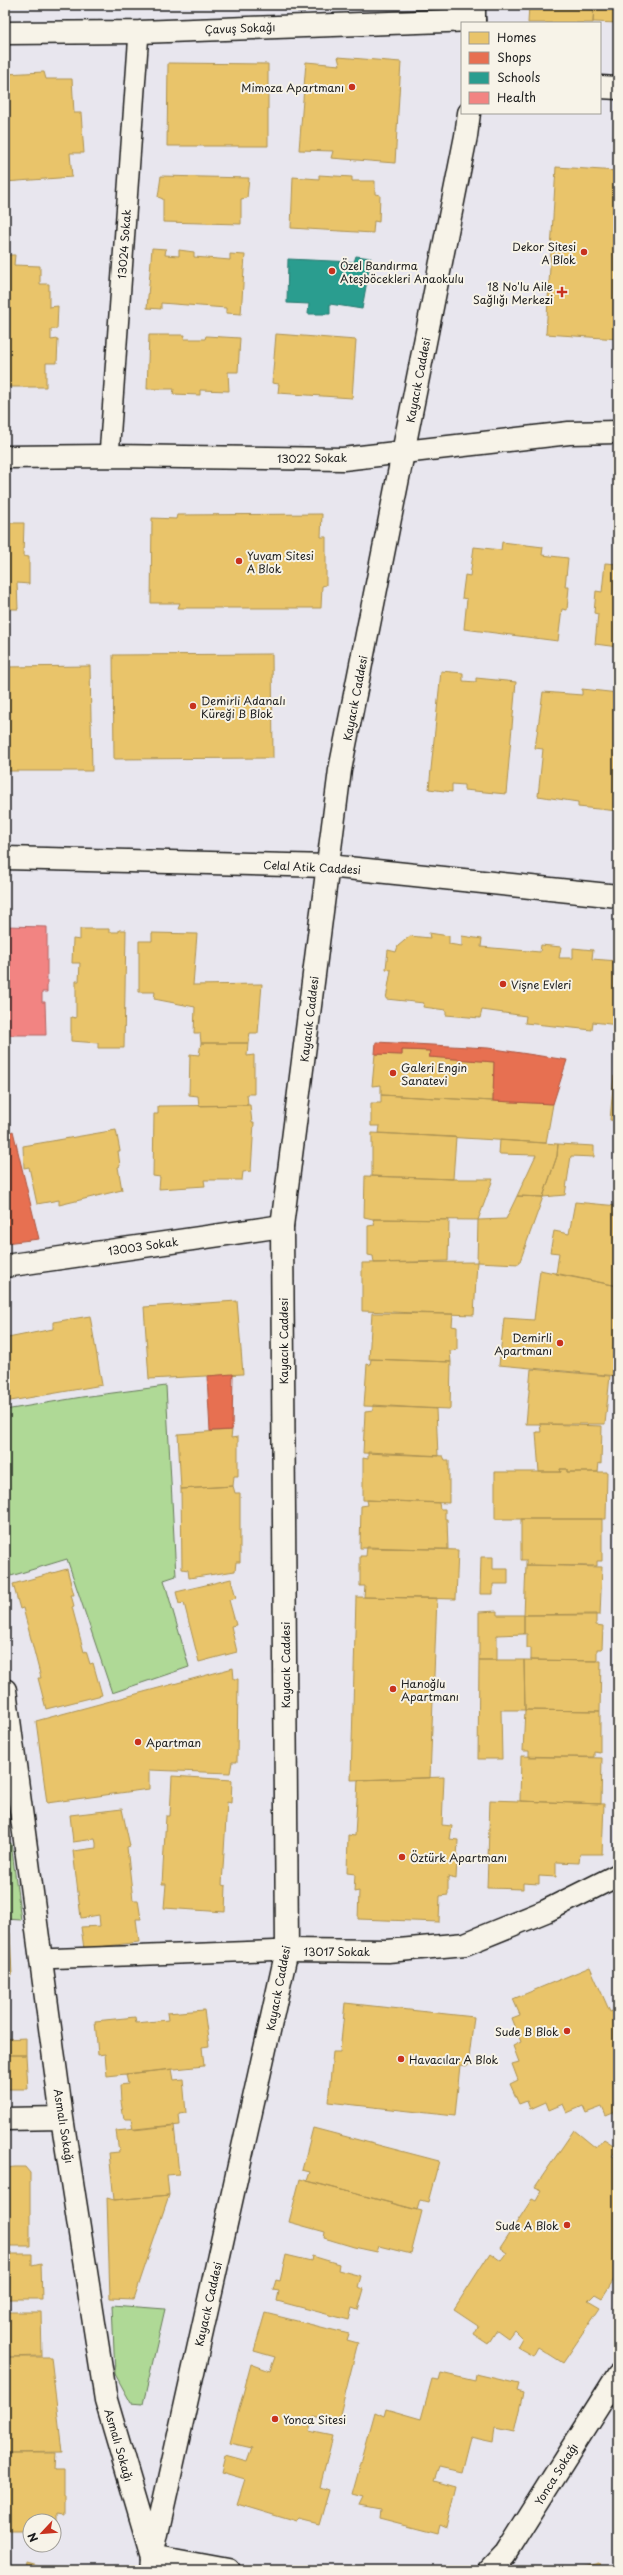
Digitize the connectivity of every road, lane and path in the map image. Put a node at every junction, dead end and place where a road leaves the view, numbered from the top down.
1 (474, 16) edge
2 (139, 32) junction
3 (5, 33) edge
4 (601, 87) edge
5 (618, 88) edge
6 (469, 114) edge
7 (618, 432) edge
8 (404, 451) junction
9 (109, 456) junction
10 (5, 457) edge
11 (5, 858) edge
12 (328, 866) junction
13 (618, 896) edge
14 (282, 1226) junction
15 (5, 1266) edge
16 (5, 1690) edge
17 (618, 1874) edge
18 (287, 1950) junction
19 (40, 1959) junction
20 (62, 2118) junction
21 (5, 2119) edge
22 (618, 2375) edge
23 (151, 2563) edge
24 (228, 2570) edge
25 (490, 2570) edge

1 - 2 street, Çavuş Sokağı
2 - 3 street, Çavuş Sokağı
2 - 9 lane, 13024 Sokak
4 - 5 street
6 - 8 street, Kayacık Caddesi
7 - 8 street, 13022 Sokak
8 - 9 street, 13022 Sokak
8 - 12 street, Kayacık Caddesi
9 - 10 street, 13022 Sokak
11 - 12 street, Celal Atik Caddesi
12 - 13 street, Celal Atik Caddesi
12 - 14 street, Kayacık Caddesi
14 - 15 street, 13003 Sokak
14 - 18 street, Kayacık Caddesi
16 - 19 street, Asmalı Sokağı
17 - 18 street, 13017 Sokak
18 - 19 lane, 13017 Sokak
18 - 23 street, Kayacık Caddesi
19 - 20 street, Asmalı Sokağı
20 - 21 street
20 - 23 street, Asmalı Sokağı
22 - 25 street, Yonca Sokağı
23 - 24 street

